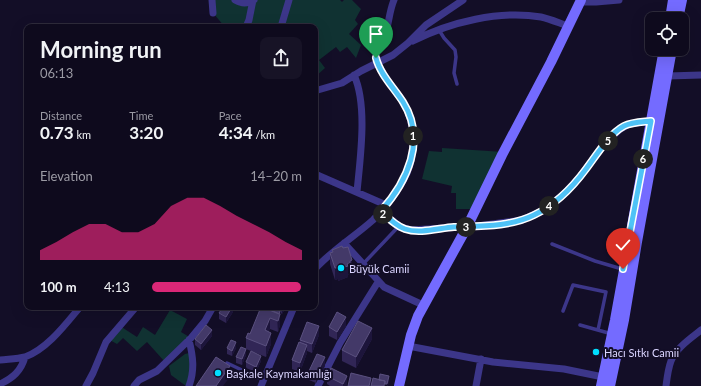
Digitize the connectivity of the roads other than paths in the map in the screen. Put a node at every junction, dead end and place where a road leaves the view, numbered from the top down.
1 (212, 0) edge
2 (235, 0) edge
3 (253, 0) edge
4 (289, 0) edge
5 (394, 0) edge
6 (462, 0) edge
7 (619, 0) edge
8 (673, 0) edge
9 (682, 0) edge
10 (580, 1) edge
11 (671, 12) edge
12 (679, 12) edge
13 (213, 13) dead end
14 (247, 24) edge
15 (282, 24) edge
16 (568, 26) junction
17 (439, 29) junction
18 (408, 43) junction
19 (663, 56) edge
20 (671, 56) edge
21 (378, 63) junction
22 (354, 75) junction
23 (701, 75) edge
24 (668, 76) junction
25 (457, 84) dead end
26 (318, 90) dead end
27 (651, 121) junction
28 (318, 175) edge
29 (357, 192) junction
30 (386, 205) junction
31 (381, 211) junction
32 (399, 226) junction
33 (467, 227) junction
34 (344, 243) junction
35 (552, 244) dead end
36 (363, 264) junction
37 (318, 266) edge
38 (623, 269) junction
39 (378, 282) junction
40 (423, 305) junction
41 (77, 310) edge
42 (133, 310) edge
43 (211, 310) edge
44 (293, 310) edge
45 (563, 311) dead end
46 (580, 325) dead end
47 (598, 330) junction
48 (700, 332) edge
49 (612, 334) junction
50 (189, 340) junction
51 (408, 346) junction
52 (25, 357) junction
53 (481, 359) junction
54 (0, 360) edge
55 (227, 363) edge
56 (602, 382) edge
57 (262, 383) edge
58 (0, 384) edge
59 (86, 386) edge
60 (134, 386) edge
61 (189, 386) edge
62 (318, 386) edge
63 (399, 386) edge
64 (476, 386) edge
65 (610, 386) edge
66 (666, 386) edge

1 - 13 street
2 - 3 street
3 - 14 street
4 - 15 street
5 - 21 street
6 - 18 street
7 - 10 street
8 - 11 main road
9 - 12 main road
10 - 16 main road
16 - 17 street
16 - 33 main road
17 - 18 street
17 - 25 lane
18 - 21 street
19 - 27 main road
20 - 24 main road
21 - 22 street
21 - 30 street
22 - 26 street
22 - 29 street
23 - 24 street
24 - 65 main road
27 - 33 street
27 - 38 main road
28 - 29 street
29 - 30 street
30 - 31 street
31 - 32 street
31 - 34 street
32 - 33 street
32 - 36 lane
33 - 40 main road
34 - 36 street
34 - 37 street
35 - 38 lane
36 - 39 street
38 - 49 main road
39 - 40 street
39 - 62 street
40 - 51 main road
41 - 52 street
42 - 59 street
43 - 50 street
44 - 57 street
45 - 47 lane
46 - 47 lane
47 - 49 lane
48 - 66 street
49 - 56 main road
50 - 60 street
50 - 61 street
51 - 53 street
51 - 63 main road
52 - 54 street
52 - 58 street
53 - 56 street
53 - 64 street
55 - 57 lane

